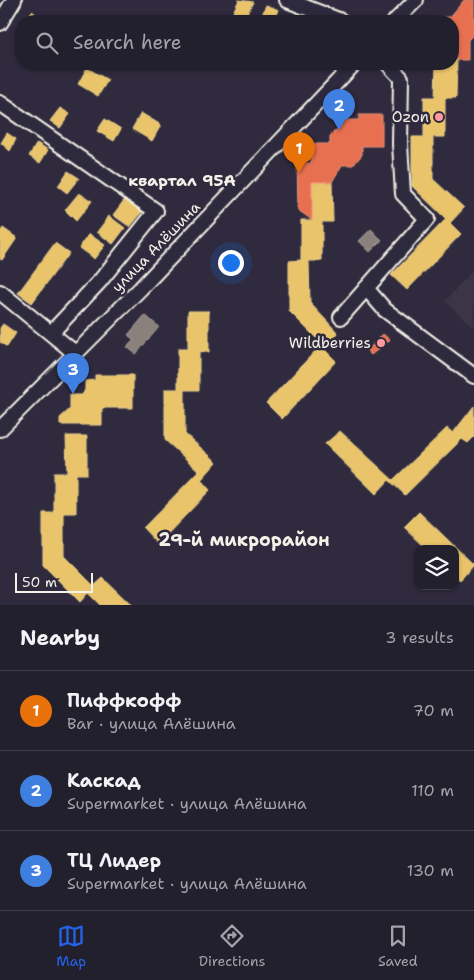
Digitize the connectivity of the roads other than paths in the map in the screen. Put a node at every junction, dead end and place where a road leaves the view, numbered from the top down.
1 (14, 0) edge
2 (287, 0) edge
3 (416, 0) edge
4 (326, 15) edge
5 (401, 15) edge
6 (0, 23) edge
7 (348, 70) edge
8 (394, 70) edge
9 (0, 103) edge
10 (366, 288) junction
11 (0, 292) edge
12 (341, 317) dead end
13 (51, 333) junction
14 (75, 353) junction
15 (474, 376) edge
16 (0, 429) edge

1 - 6 street
2 - 4 street
3 - 5 street
7 - 14 street, улица Алёшина
8 - 10 street
9 - 13 street
10 - 12 street
10 - 15 street
11 - 13 street
13 - 14 street
14 - 16 street, улица Алёшина

